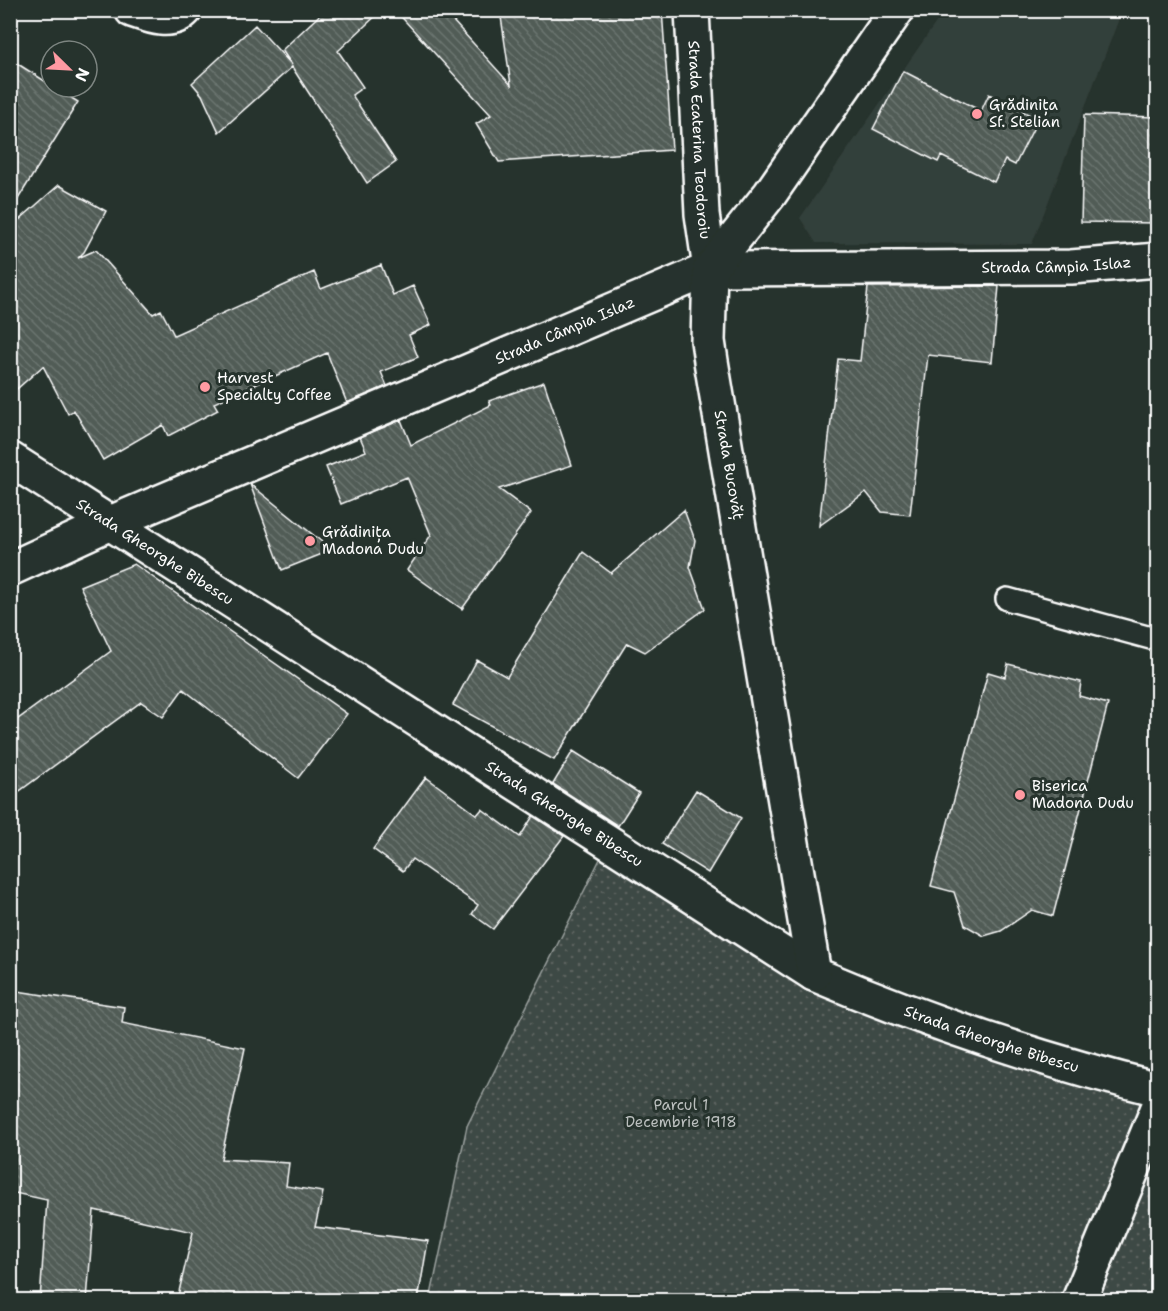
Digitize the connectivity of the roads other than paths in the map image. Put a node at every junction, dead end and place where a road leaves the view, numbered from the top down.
1 (132, 10) edge
2 (186, 10) edge
3 (692, 10) edge
4 (897, 10) edge
5 (1158, 261) edge
6 (710, 269) junction
7 (10, 459) edge
8 (108, 524) junction
9 (10, 569) edge
10 (1006, 598) dead end
11 (1158, 640) edge
12 (814, 974) junction
13 (1158, 1089) edge
14 (1158, 1108) edge
15 (1079, 1300) edge

1 - 2 street
3 - 6 street, Strada Ecaterina Teodoroiu
4 - 6 street
5 - 6 street, Strada Câmpia Islaz
6 - 8 street, Strada Câmpia Islaz
6 - 12 street, Strada Bucovăț
7 - 8 street, Strada Gheorghe Bibescu
8 - 9 street, Strada Câmpia Islaz
8 - 12 street, Strada Gheorghe Bibescu
10 - 11 lane
12 - 13 street, Strada Gheorghe Bibescu
14 - 15 street

